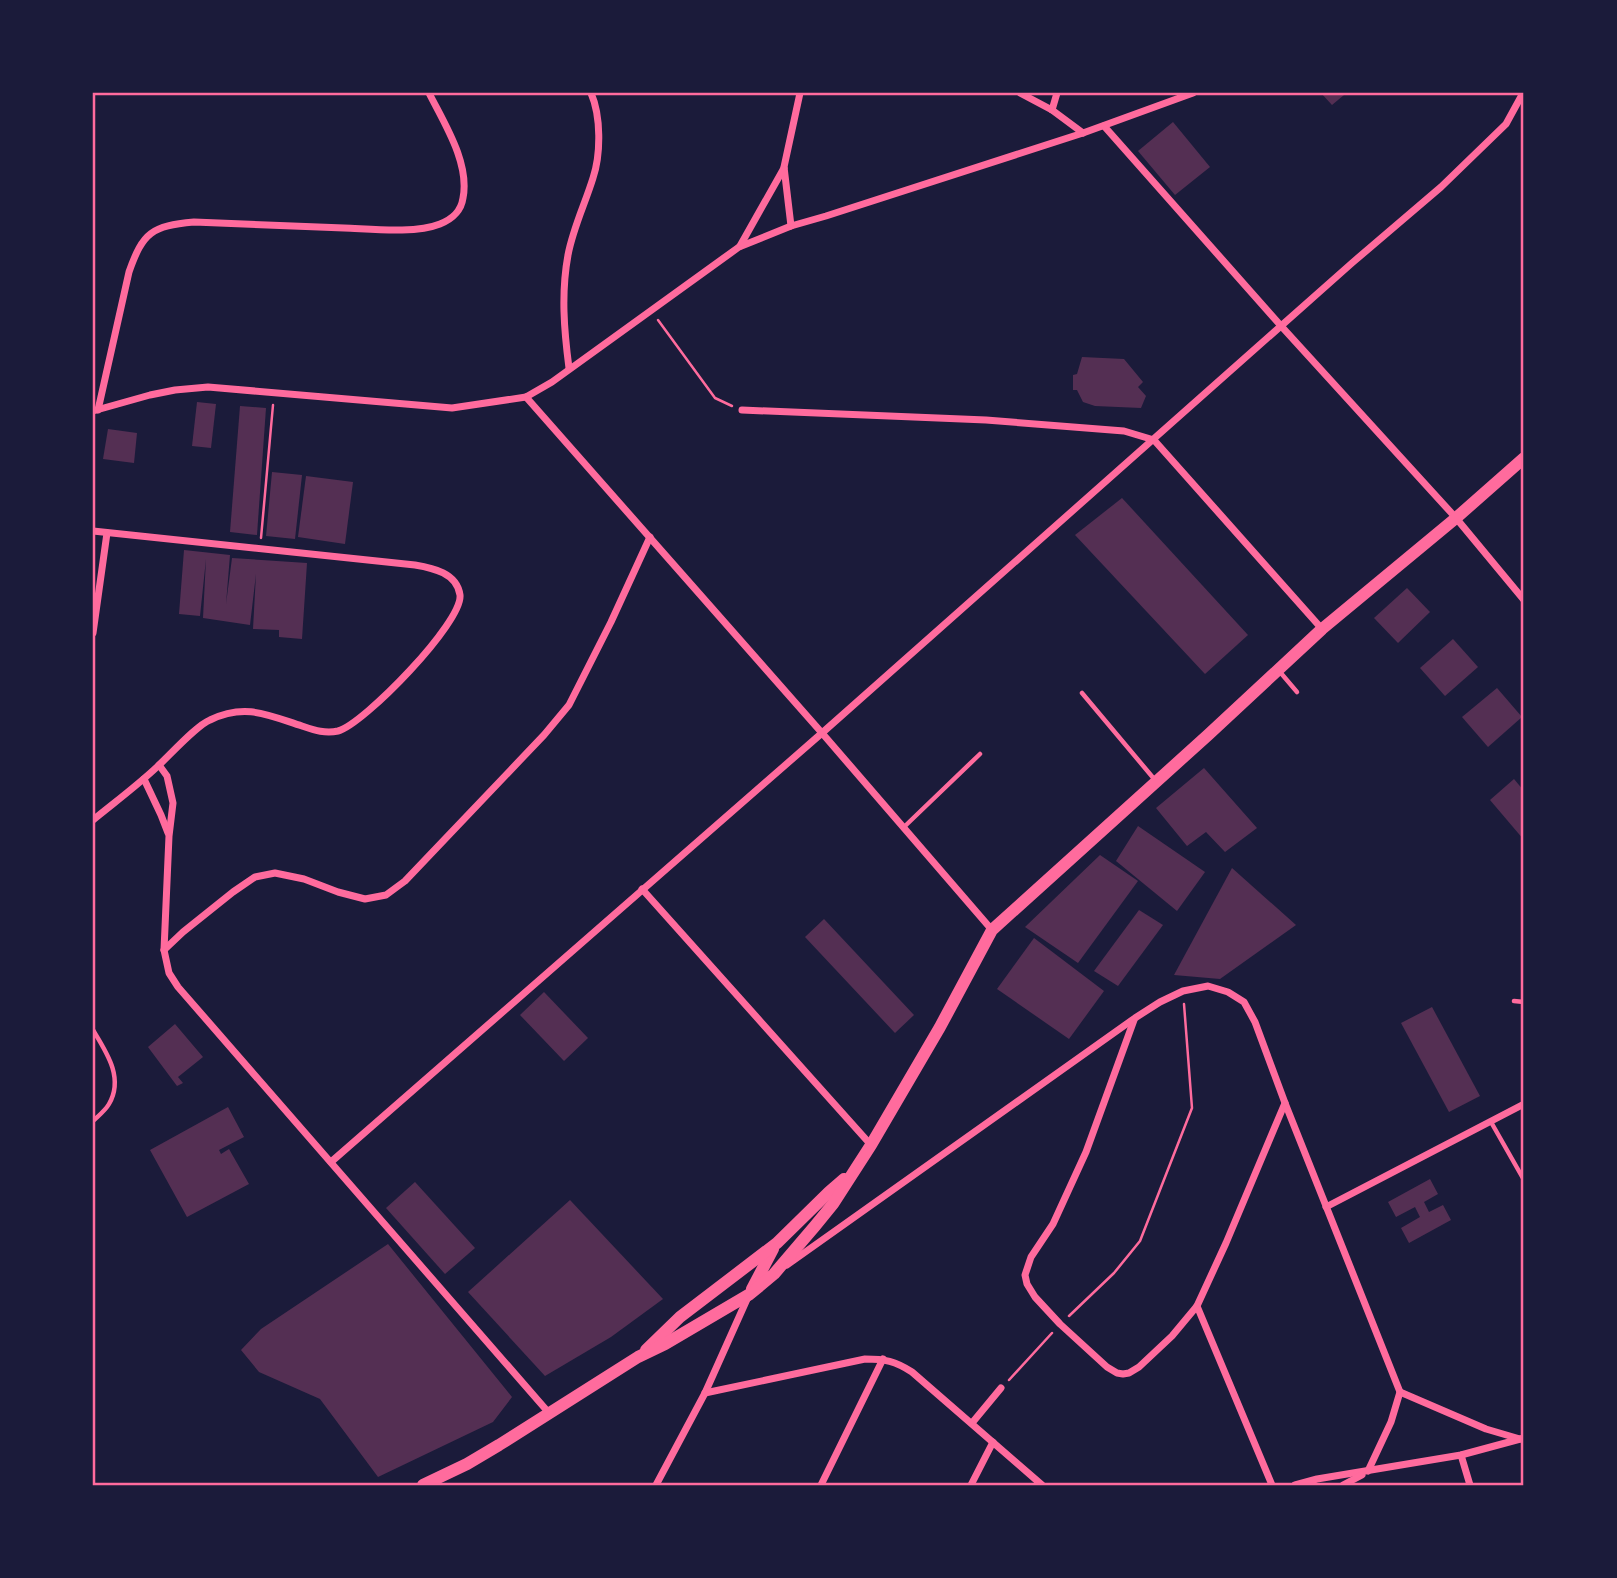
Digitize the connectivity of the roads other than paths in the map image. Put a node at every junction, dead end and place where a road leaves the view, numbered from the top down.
1 (429, 93) edge
2 (591, 93) edge
3 (800, 93) edge
4 (1020, 93) edge
5 (1058, 93) edge
6 (1194, 93) edge
7 (1523, 93) edge
8 (1052, 110) junction
9 (1104, 126) junction
10 (1083, 133) junction
11 (784, 167) junction
12 (791, 226) junction
13 (739, 247) junction
14 (1282, 327) junction
15 (569, 368) junction
16 (526, 397) junction
17 (96, 410) edge
18 (742, 410) road end
19 (1154, 440) junction
20 (1524, 458) edge
21 (1456, 518) junction
22 (93, 531) edge
23 (107, 533) junction
24 (650, 537) junction
25 (1524, 600) edge
26 (1322, 629) junction
27 (93, 633) edge
28 (1278, 670) junction
29 (1297, 692) dead end
30 (1082, 693) dead end
31 (822, 733) junction
32 (980, 754) dead end
33 (159, 765) junction
34 (144, 779) junction
35 (1156, 781) junction
36 (93, 820) edge
37 (904, 827) junction
38 (169, 836) junction
39 (642, 889) junction
40 (992, 930) junction
41 (164, 950) junction
42 (1514, 1000) dead end
43 (1524, 1002) edge
44 (1135, 1018) junction
45 (93, 1030) edge
46 (1285, 1103) junction
47 (1524, 1104) edge
48 (93, 1121) edge
49 (1491, 1122) junction
50 (871, 1145) junction
51 (331, 1163) junction
52 (855, 1171) junction
53 (1524, 1180) edge
54 (1326, 1208) junction
55 (777, 1243) junction
56 (774, 1275) junction
57 (750, 1294) junction
58 (1197, 1306) junction
59 (638, 1357) junction
60 (883, 1359) junction
61 (1001, 1388) road end
62 (1401, 1392) junction
63 (705, 1393) junction
64 (549, 1413) junction
65 (972, 1423) junction
66 (1522, 1439) edge
67 (993, 1442) junction
68 (1461, 1455) junction
69 (1368, 1471) junction
70 (423, 1485) edge
71 (656, 1485) edge
72 (821, 1485) edge
73 (971, 1485) edge
74 (1042, 1485) edge
75 (1272, 1485) edge
76 (1295, 1485) edge
77 (1343, 1485) edge
78 (1471, 1485) edge

1 - 17 street
2 - 15 street
3 - 11 street
4 - 8 street
5 - 8 street
6 - 9 street
7 - 14 street
8 - 10 street
9 - 10 street
9 - 14 street
10 - 12 street
11 - 12 street
11 - 13 street
12 - 13 street
13 - 15 street
14 - 19 street
14 - 21 street
15 - 16 street
16 - 17 street
16 - 24 street
18 - 19 street
19 - 26 street
19 - 31 street
20 - 21 main road
21 - 25 street
21 - 26 main road
22 - 23 street
23 - 27 street
23 - 33 street
24 - 31 street
24 - 41 street
26 - 28 main road
28 - 29 lane
28 - 35 main road
30 - 35 lane
31 - 37 street
31 - 39 street
32 - 37 lane
33 - 34 street
33 - 38 street
34 - 36 street
34 - 38 street
35 - 40 main road
37 - 40 street
38 - 41 street
39 - 50 street
39 - 51 street
40 - 50 main road
41 - 51 street
42 - 43 lane
44 - 46 street
44 - 56 street
44 - 58 street
45 - 48 lane
46 - 54 street
46 - 58 street
47 - 49 street
49 - 53 lane
49 - 54 street
50 - 52 main road
51 - 64 street
52 - 55 main road
52 - 56 main road
54 - 62 street
55 - 57 main road
55 - 59 main road
56 - 57 main road
57 - 59 main road
57 - 63 street
58 - 75 street
59 - 64 main road
60 - 63 street
60 - 65 street
60 - 72 street
61 - 65 street
62 - 66 street
62 - 69 street
63 - 71 street
64 - 70 main road
65 - 67 street
66 - 68 street
67 - 73 street
67 - 74 street
68 - 69 street
68 - 78 street
69 - 76 street
69 - 77 street

